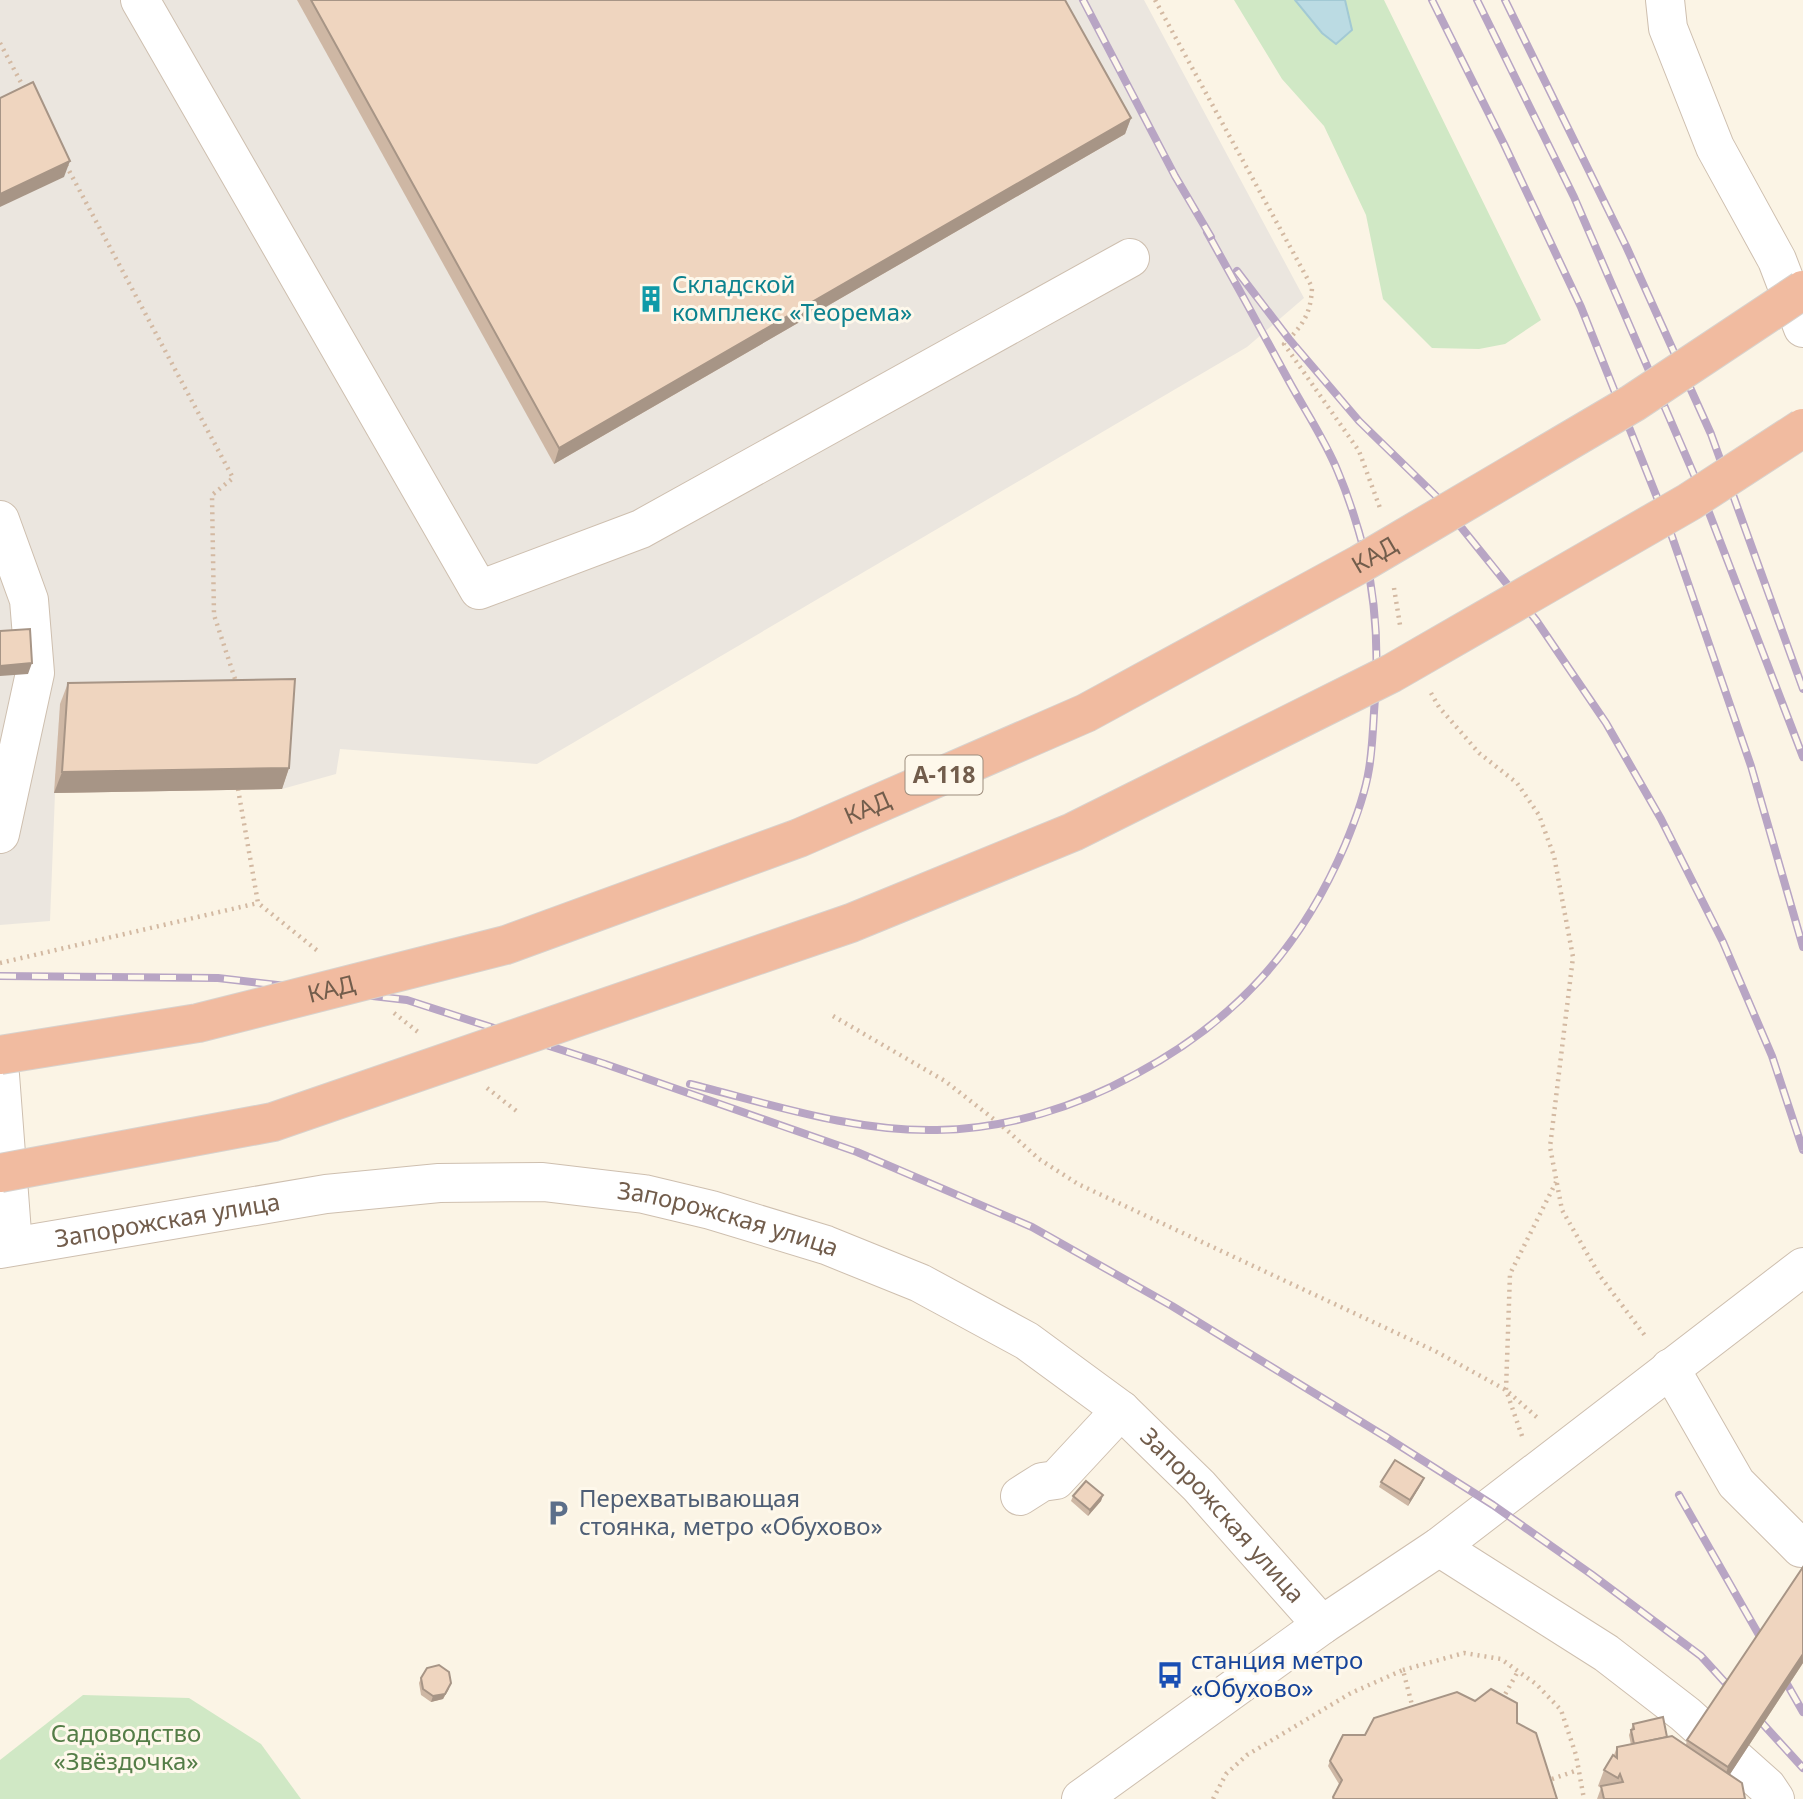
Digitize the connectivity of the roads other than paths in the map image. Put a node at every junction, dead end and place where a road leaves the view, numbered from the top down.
1 (140, 0) edge
2 (1665, 0) edge
3 (1130, 258) dead end
4 (1803, 290) edge
5 (1803, 328) edge
6 (1803, 428) edge
7 (0, 520) edge
8 (0, 834) edge
9 (0, 1055) edge
10 (0, 1075) edge
11 (0, 1173) edge
12 (7, 1248) edge
13 (1803, 1267) edge
14 (1670, 1368) junction
15 (1121, 1410) junction
16 (1030, 1505) dead end
17 (1439, 1547) junction
18 (1801, 1548) edge
19 (1322, 1625) junction
20 (1104, 1792) edge
21 (1775, 1799) edge

1 - 3 street
2 - 5 street
4 - 9 highway, КАД / А-118, bridge
6 - 11 highway, bridge
7 - 8 street
10 - 12 street
12 - 15 street, Запорожская улица
13 - 14 street
14 - 17 street
14 - 18 street
15 - 16 street
15 - 19 street, Запорожская улица
17 - 19 street
17 - 21 street
19 - 20 street

